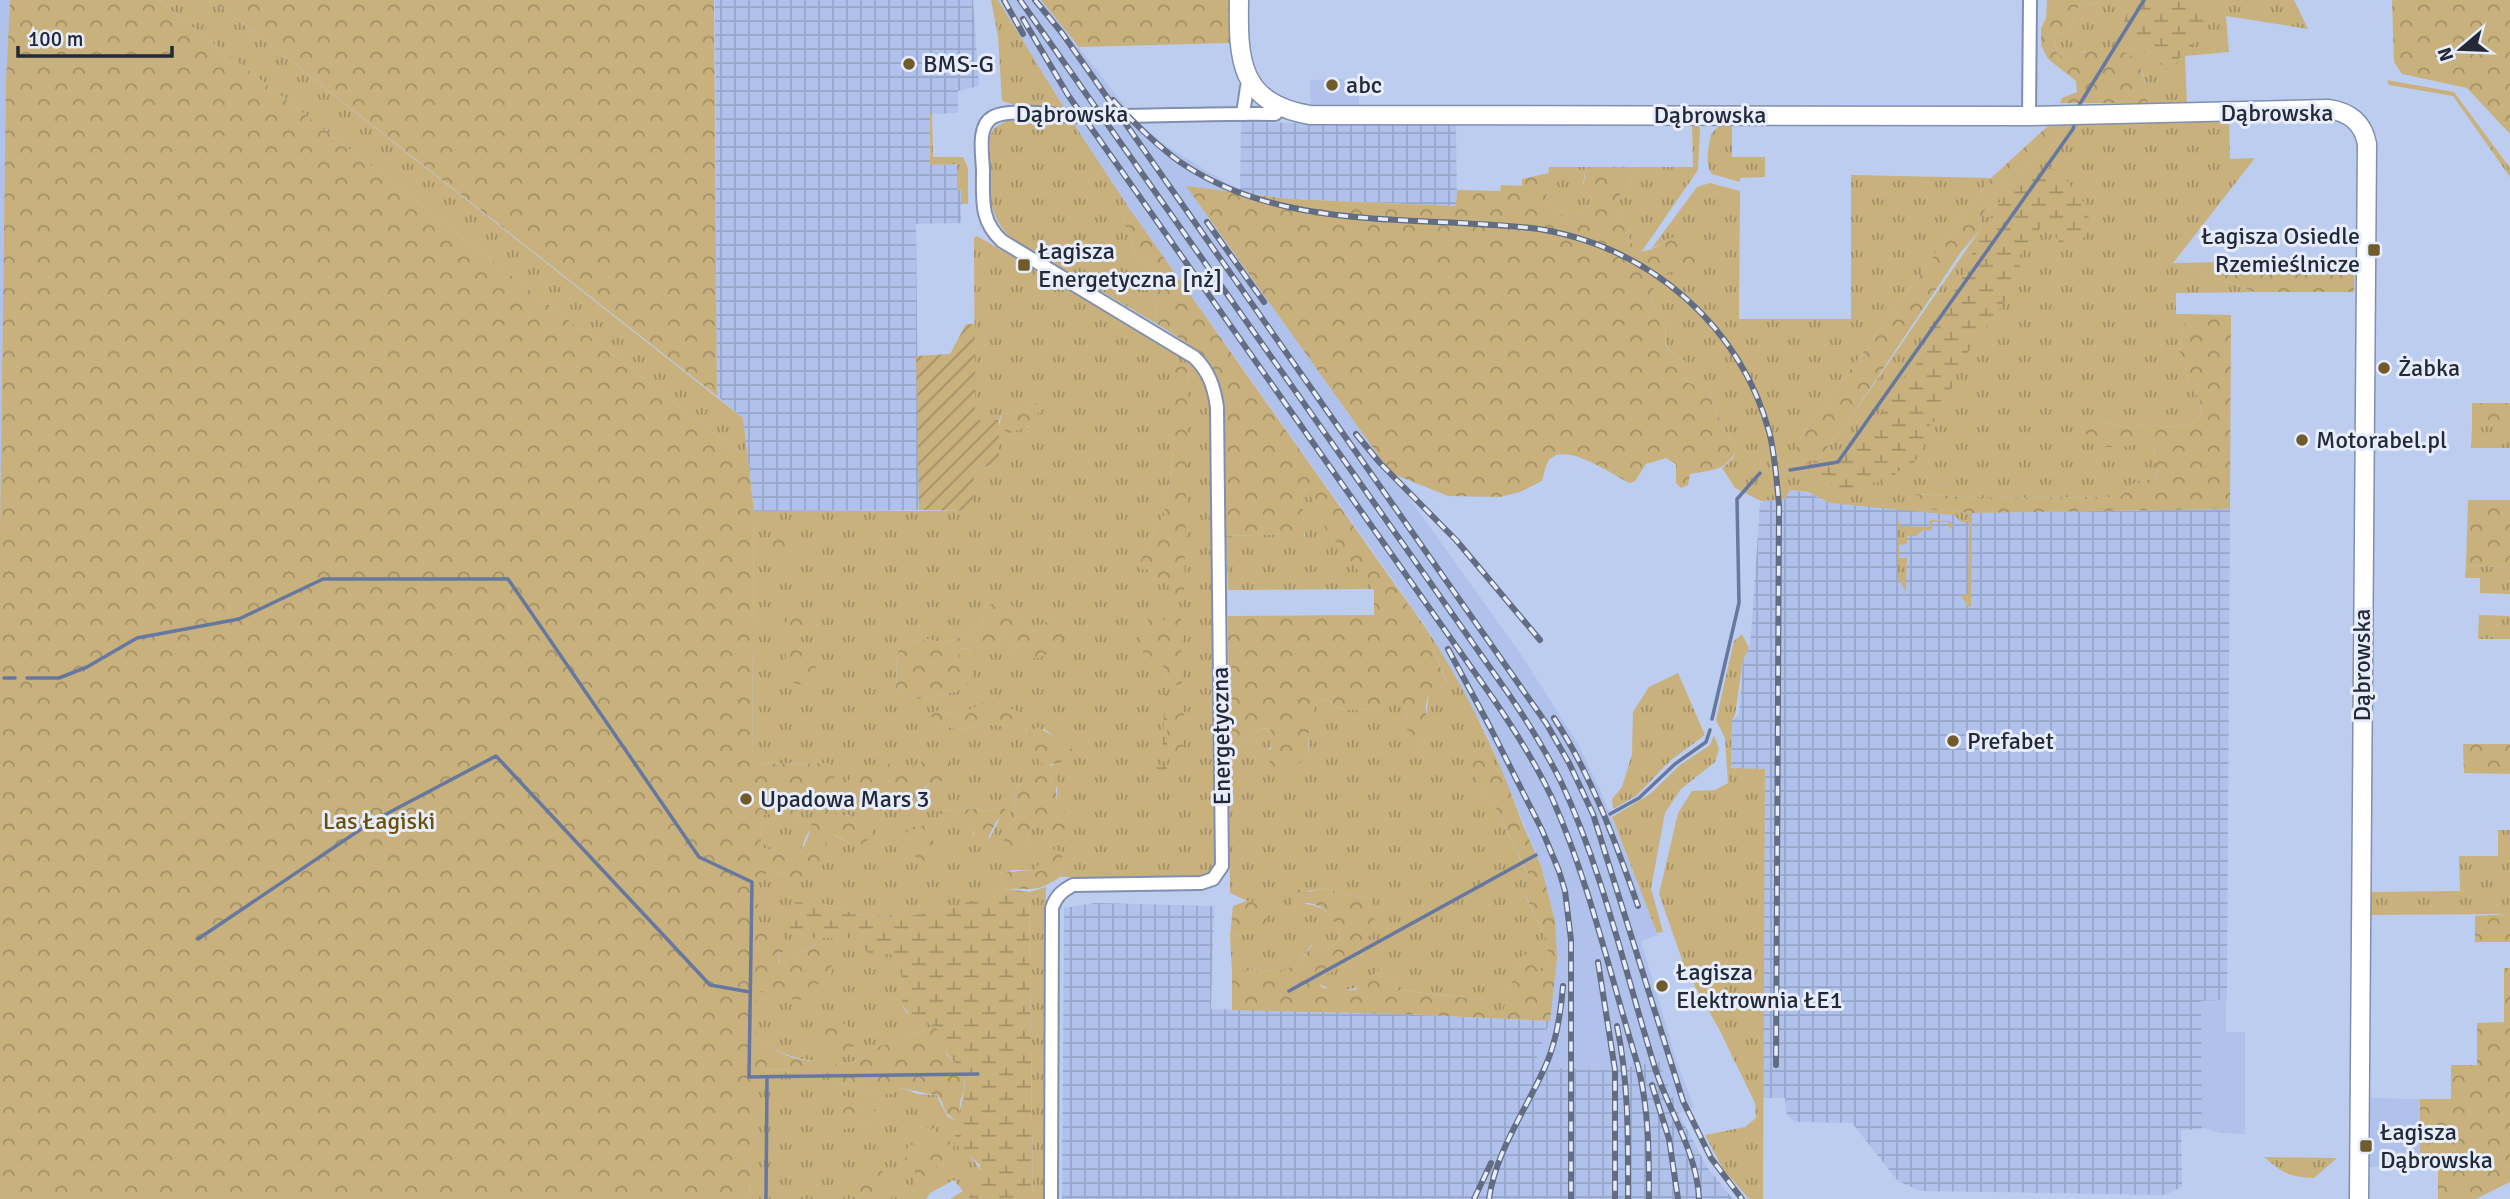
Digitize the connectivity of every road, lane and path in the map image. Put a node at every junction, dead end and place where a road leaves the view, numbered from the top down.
1 (1239, 0) edge
2 (2030, 0) edge
3 (1252, 82) junction
4 (1282, 107) junction
5 (1243, 114) junction
6 (2029, 116) junction
7 (1002, 241) joint
8 (1051, 1199) edge
9 (2359, 1199) edge

1 - 3 street
2 - 6 street
3 - 4 street
3 - 5 street
4 - 5 street, Dąbrowska
4 - 6 street, Dąbrowska
5 - 7 street, Dąbrowska
6 - 9 street, Dąbrowska
7 - 8 street, Energetyczna

